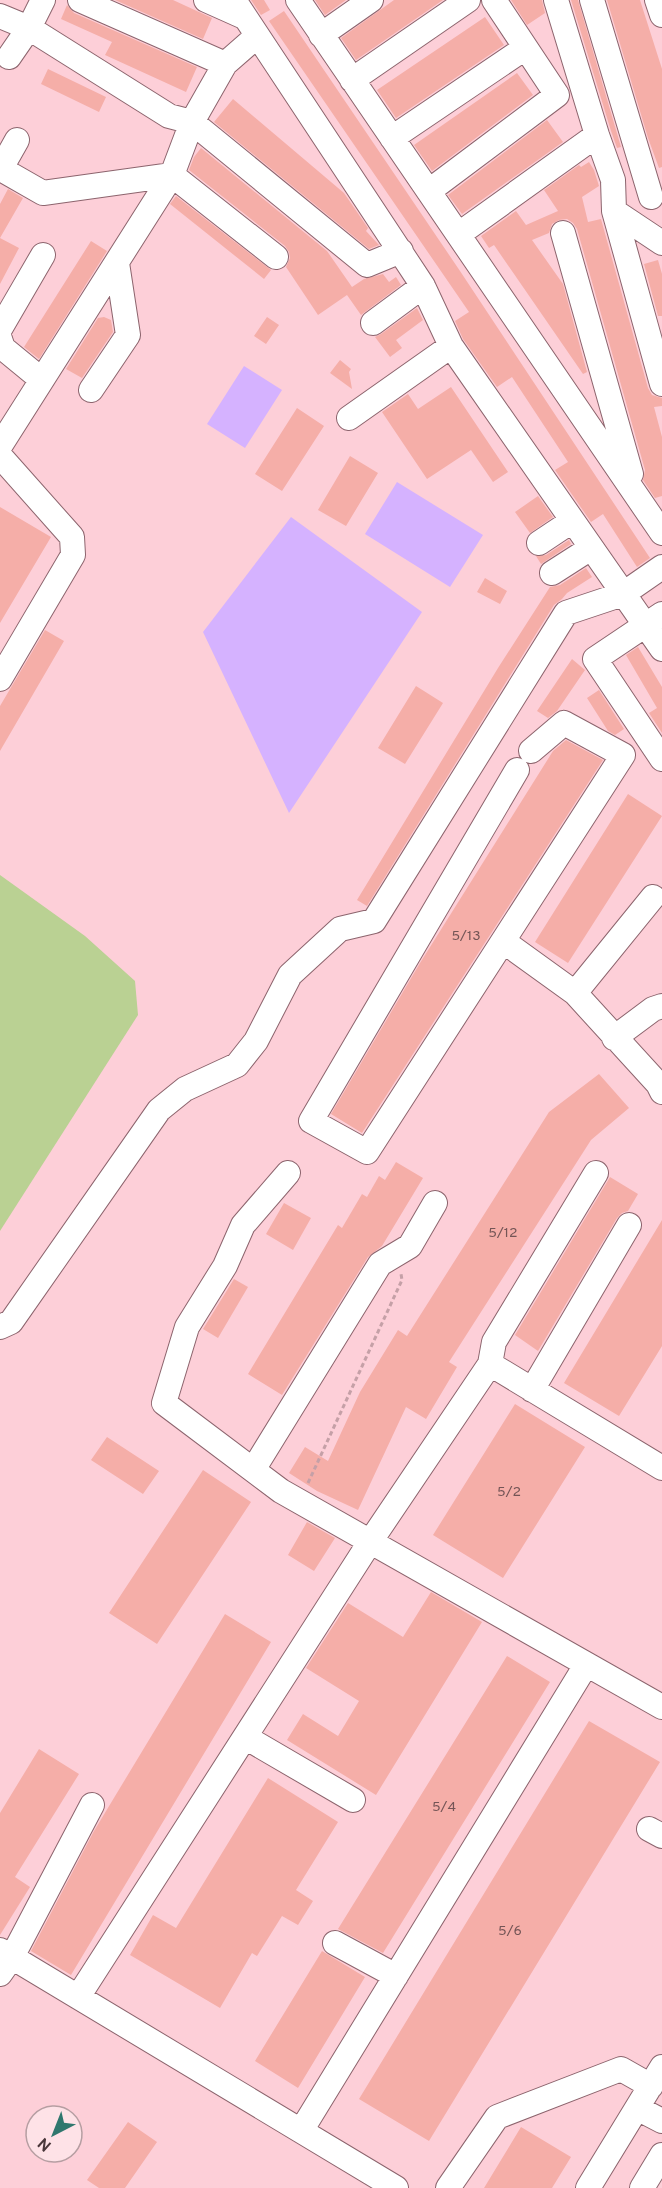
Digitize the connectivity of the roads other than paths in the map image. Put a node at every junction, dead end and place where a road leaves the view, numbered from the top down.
1 (43, 0) edge
2 (80, 0) edge
3 (206, 0) edge
4 (298, 0) edge
5 (371, 0) edge
6 (468, 0) edge
7 (494, 0) edge
8 (556, 0) edge
9 (592, 0) edge
10 (657, 0) edge
11 (662, 15) edge
12 (0, 16) edge
13 (245, 18) edge
14 (29, 28) junction
15 (321, 35) junction
16 (525, 48) junction
17 (9, 57) dead end
18 (225, 64) junction
19 (352, 80) junction
20 (192, 122) junction
21 (597, 135) junction
22 (392, 138) junction
23 (17, 140) dead end
24 (1, 170) edge
25 (172, 175) junction
26 (613, 180) junction
27 (429, 191) junction
28 (656, 197) edge
29 (614, 211) junction
30 (459, 234) junction
31 (563, 234) dead end
32 (662, 243) edge
33 (401, 251) junction
34 (44, 255) dead end
35 (276, 257) dead end
36 (117, 264) junction
37 (423, 286) junction
38 (373, 323) dead end
39 (0, 329) edge
40 (0, 339) edge
41 (451, 346) junction
42 (42, 380) junction
43 (662, 384) edge
44 (91, 390) dead end
45 (349, 418) dead end
46 (0, 447) edge
47 (0, 456) edge
48 (637, 494) junction
49 (572, 521) junction
50 (662, 533) edge
51 (539, 543) dead end
52 (591, 548) junction
53 (662, 567) edge
54 (552, 573) dead end
55 (623, 594) junction
56 (654, 620) edge
57 (662, 649) edge
58 (0, 679) edge
59 (662, 759) edge
60 (653, 897) dead end
61 (503, 941) junction
62 (575, 993) junction
63 (662, 1006) edge
64 (614, 1038) junction
65 (662, 1092) edge
66 (288, 1173) dead end
67 (596, 1173) dead end
68 (435, 1203) dead end
69 (629, 1225) dead end
70 (0, 1326) edge
71 (490, 1364) junction
72 (532, 1390) junction
73 (661, 1466) edge
74 (253, 1470) junction
75 (370, 1542) junction
76 (586, 1665) junction
77 (662, 1707) edge
78 (245, 1737) junction
79 (353, 1800) dead end
80 (92, 1805) dead end
81 (335, 1943) dead end
82 (4, 1960) edge
83 (396, 1976) junction
84 (78, 1997) junction
85 (656, 2077) edge
86 (637, 2108) junction
87 (662, 2121) edge
88 (301, 2131) junction
89 (662, 2155) edge
90 (396, 2188) edge
91 (447, 2188) edge
92 (588, 2188) edge
93 (642, 2188) edge

1 - 14 lane
2 - 18 lane
3 - 13 lane
4 - 15 lane
5 - 15 lane
6 - 19 lane
7 - 16 lane
8 - 21 lane
9 - 28 lane
10 - 11 lane
12 - 14 lane
13 - 18 lane
13 - 33 lane
14 - 17 lane
14 - 20 lane
15 - 19 lane
16 - 22 lane
16 - 27 lane
18 - 20 lane
19 - 22 lane
20 - 25 lane
20 - 33 lane
21 - 26 lane
21 - 30 lane
22 - 27 lane
23 - 24 lane
24 - 25 lane
25 - 35 lane
25 - 36 lane
26 - 28 lane
26 - 29 lane
27 - 30 lane
29 - 32 lane
29 - 43 lane
30 - 48 lane
31 - 48 lane
33 - 37 lane
34 - 39 lane
36 - 42 lane
36 - 44 lane
37 - 38 lane
37 - 41 lane
40 - 42 lane
41 - 45 lane
41 - 49 lane
42 - 46 lane
47 - 58 lane
48 - 50 lane
49 - 51 lane
49 - 52 lane
52 - 54 lane
52 - 55 lane
53 - 55 lane
55 - 56 lane
55 - 70 lane
56 - 57 lane
56 - 59 lane
60 - 62 lane
61 - 61 lane
61 - 62 lane
62 - 64 lane
63 - 64 lane
64 - 65 lane
66 - 74 lane
67 - 71 lane
68 - 74 lane
69 - 72 lane
71 - 72 lane
71 - 75 lane
72 - 73 lane
74 - 75 lane
75 - 76 lane
75 - 78 lane
76 - 77 lane
76 - 83 lane
78 - 79 lane
78 - 84 lane
80 - 82 lane
81 - 83 lane
82 - 84 lane
83 - 88 lane
84 - 88 lane
85 - 86 lane
85 - 91 lane
86 - 87 lane
86 - 92 lane
88 - 90 lane
89 - 93 lane

